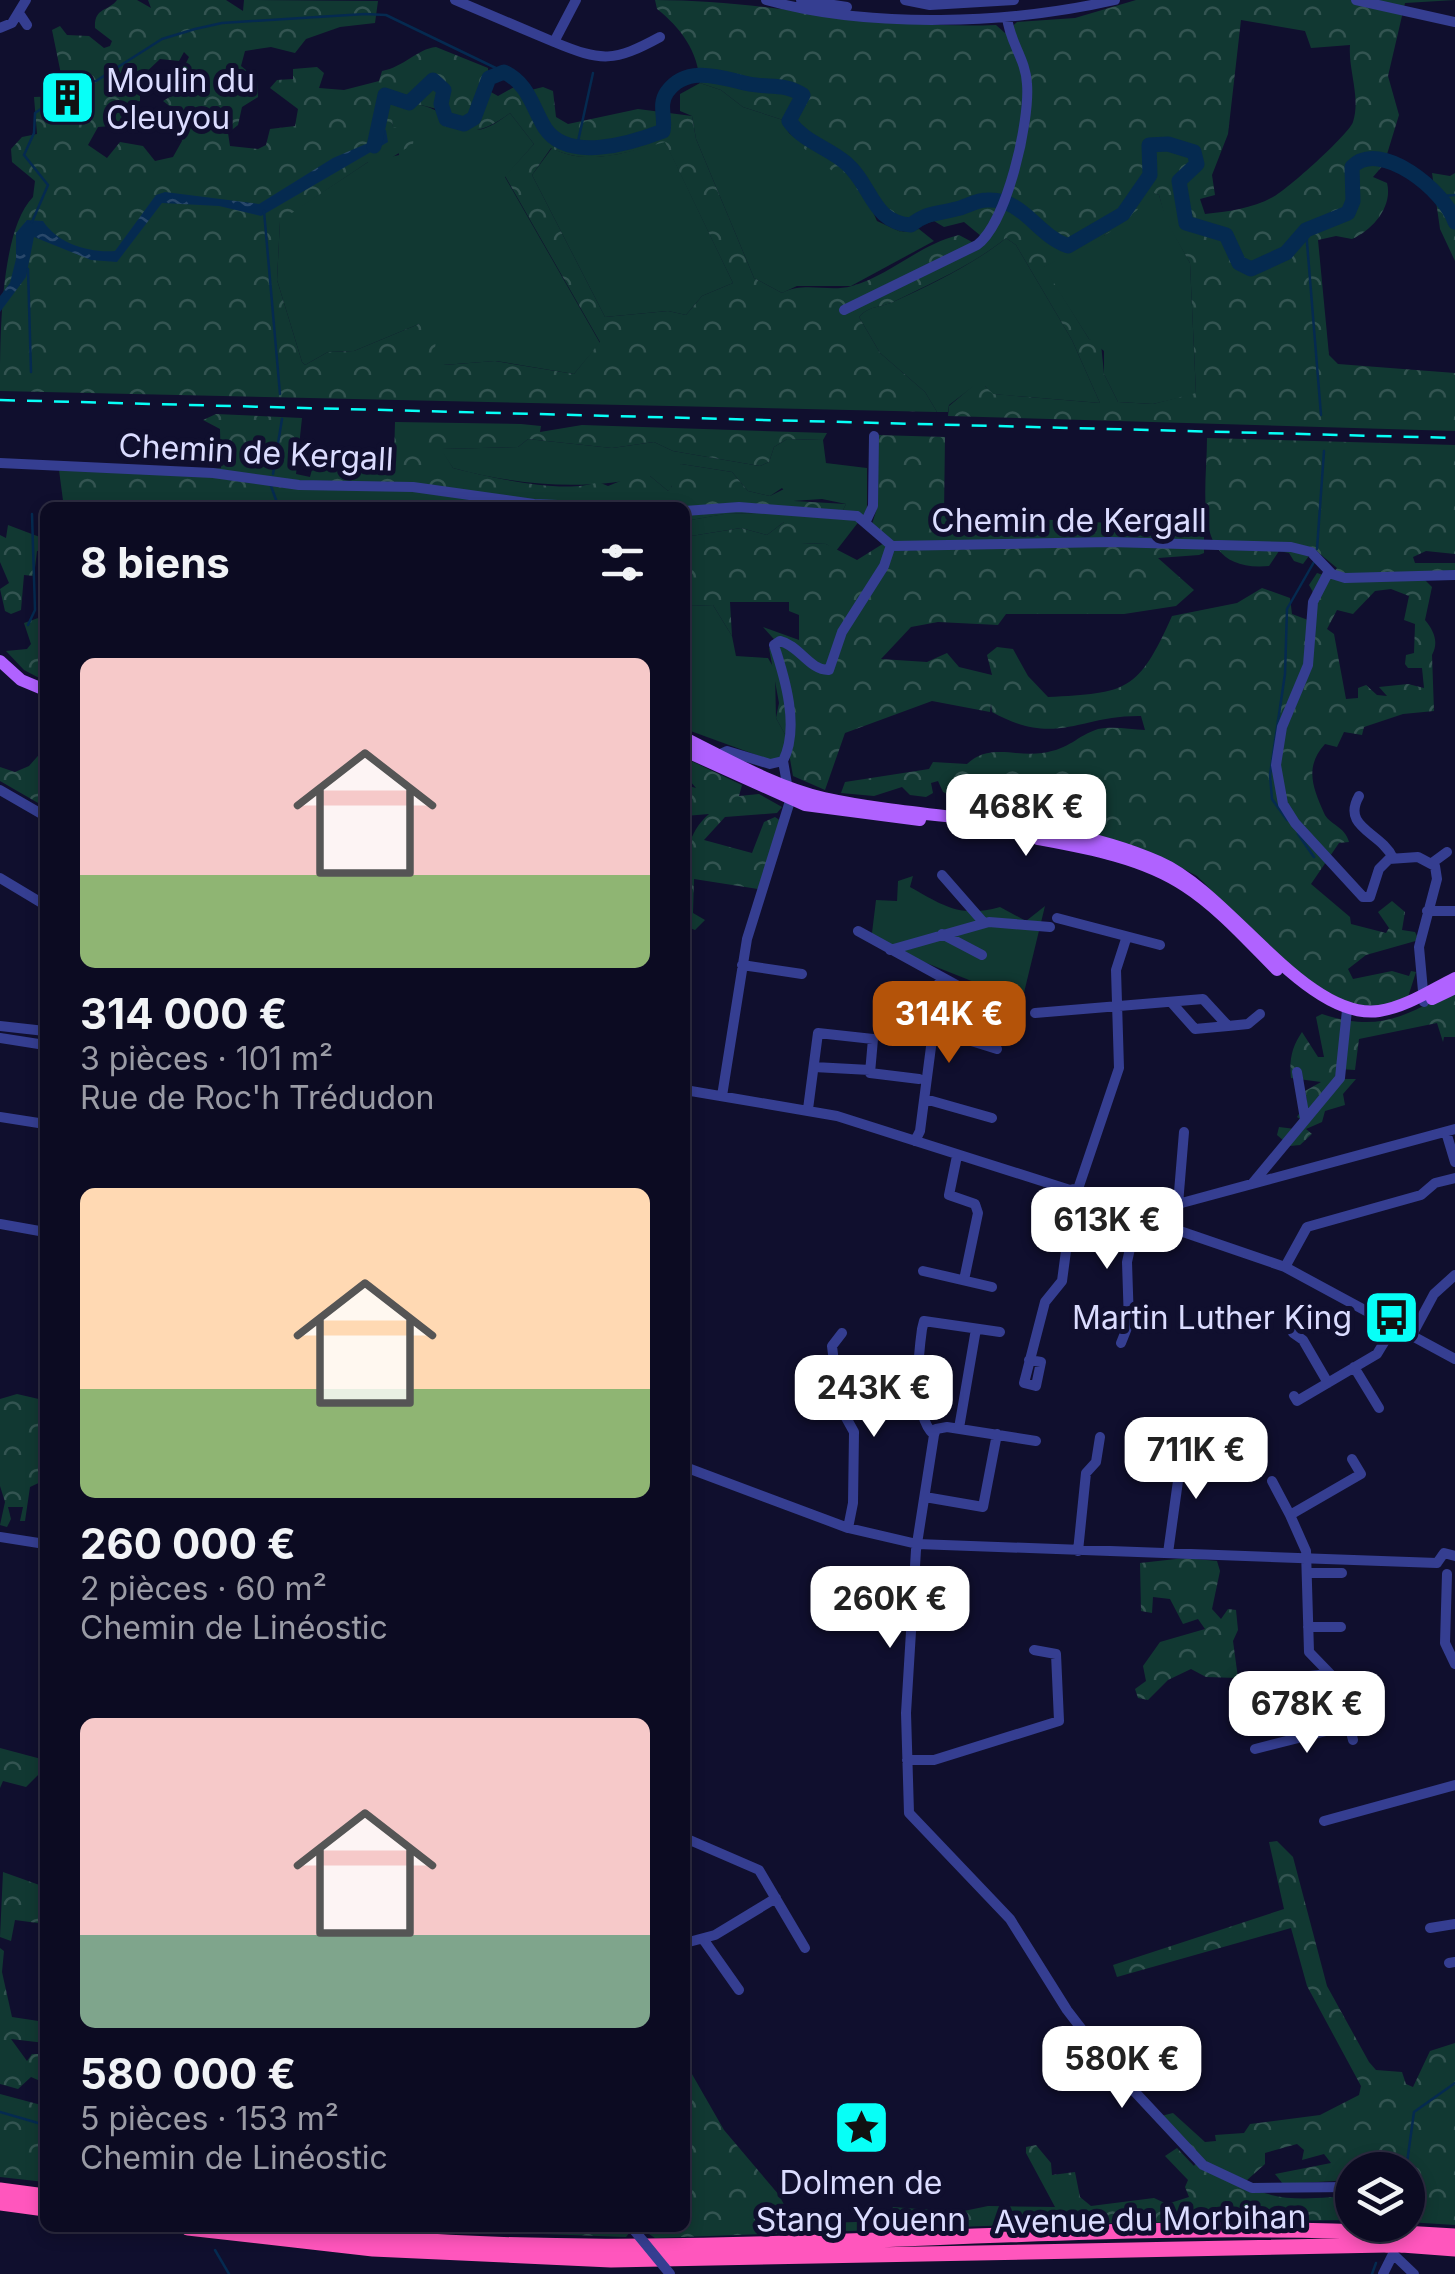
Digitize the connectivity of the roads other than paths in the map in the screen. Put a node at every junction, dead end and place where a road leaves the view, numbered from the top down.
1 (26, 0) edge
2 (455, 0) edge
3 (576, 0) edge
4 (766, 0) edge
5 (801, 0) edge
6 (904, 0) edge
7 (1014, 0) edge
8 (1356, 0) edge
9 (1109, 2) edge
10 (821, 5) edge
11 (834, 6) edge
12 (18, 13) junction
13 (1013, 16) junction
14 (1455, 22) edge
15 (27, 25) dead end
16 (0, 28) edge
17 (660, 37) dead end
18 (554, 42) junction
19 (844, 310) dead end
20 (874, 436) dead end
21 (0, 463) edge
22 (520, 502) edge
23 (690, 512) edge
24 (866, 521) junction
25 (891, 546) junction
26 (1329, 572) junction
27 (1455, 575) edge
28 (0, 660) edge
29 (40, 688) edge
30 (690, 742) edge
31 (690, 752) edge
32 (714, 759) junction
33 (784, 761) junction
34 (0, 790) edge
35 (791, 794) junction
36 (1359, 796) dead end
37 (40, 813) edge
38 (1447, 852) dead end
39 (1393, 858) junction
40 (1432, 863) junction
41 (942, 875) dead end
42 (0, 878) edge
43 (40, 902) edge
44 (1426, 911) junction
45 (1455, 911) edge
46 (984, 923) junction
47 (858, 931) dead end
48 (942, 934) junction
49 (1126, 938) junction
50 (1160, 944) dead end
51 (890, 950) junction
52 (982, 955) dead end
53 (742, 964) junction
54 (802, 974) dead end
55 (940, 978) junction
56 (1455, 978) edge
57 (958, 986) dead end
58 (1455, 988) edge
59 (1423, 998) junction
60 (1172, 1002) junction
61 (1116, 1006) junction
62 (1035, 1013) dead end
63 (1346, 1013) junction
64 (1260, 1014) dead end
65 (0, 1026) edge
66 (1228, 1026) junction
67 (934, 1029) junction
68 (40, 1030) edge
69 (0, 1038) edge
70 (40, 1044) edge
71 (997, 1049) dead end
72 (814, 1065) junction
73 (870, 1072) junction
74 (1298, 1072) dead end
75 (920, 1079) dead end
76 (690, 1091) edge
77 (722, 1096) junction
78 (925, 1099) junction
79 (808, 1109) junction
80 (0, 1118) edge
81 (992, 1118) dead end
82 (1305, 1118) junction
83 (40, 1123) edge
84 (1450, 1130) edge
85 (1184, 1132) dead end
86 (915, 1141) junction
87 (956, 1156) junction
88 (1455, 1162) edge
89 (1455, 1178) edge
90 (1251, 1185) junction
91 (1075, 1197) junction
92 (1178, 1204) junction
93 (1138, 1217) junction
94 (1158, 1224) junction
95 (0, 1227) edge
96 (40, 1233) edge
97 (1285, 1267) junction
98 (923, 1270) dead end
99 (1455, 1274) edge
100 (964, 1280) junction
101 (992, 1287) dead end
102 (1394, 1326) junction
103 (976, 1329) junction
104 (1000, 1332) dead end
105 (842, 1333) dead end
106 (1293, 1333) dead end
107 (1412, 1335) junction
108 (1120, 1343) dead end
109 (1455, 1359) edge
110 (1028, 1360) dead end
111 (1354, 1367) junction
112 (1328, 1383) junction
113 (1298, 1402) dead end
114 (1379, 1408) dead end
115 (959, 1428) junction
116 (996, 1434) junction
117 (934, 1435) junction
118 (1100, 1437) dead end
119 (1036, 1441) dead end
120 (1183, 1446) dead end
121 (1352, 1459) dead end
122 (690, 1469) edge
123 (1272, 1481) dead end
124 (925, 1497) junction
125 (1290, 1515) junction
126 (848, 1528) junction
127 (0, 1537) edge
128 (40, 1543) edge
129 (916, 1544) junction
130 (1078, 1551) junction
131 (1168, 1553) junction
132 (1455, 1556) edge
133 (1306, 1557) junction
134 (1437, 1563) junction
135 (1451, 1572) edge
136 (1308, 1573) junction
137 (1342, 1574) dead end
138 (1308, 1627) junction
139 (1342, 1628) dead end
140 (1034, 1650) dead end
141 (1455, 1664) edge
142 (1330, 1674) junction
143 (1259, 1682) dead end
144 (1350, 1725) junction
145 (1352, 1740) dead end
146 (1255, 1749) dead end
147 (907, 1760) junction
148 (1455, 1785) edge
149 (1324, 1821) dead end
150 (690, 1840) edge
151 (776, 1898) junction
152 (1455, 1924) edge
153 (1430, 1928) dead end
154 (703, 1939) junction
155 (690, 1942) edge
156 (805, 1948) dead end
157 (739, 1990) dead end
158 (1335, 2187) edge
159 (0, 2190) edge
160 (40, 2195) edge
161 (0, 2203) edge
162 (40, 2208) edge
163 (226, 2232) edge
164 (332, 2232) edge
165 (636, 2232) edge
166 (1455, 2236) edge
167 (1335, 2237) edge
168 (1425, 2238) edge
169 (1335, 2241) edge
170 (1395, 2242) edge
171 (1398, 2242) edge
172 (1414, 2242) edge
173 (1455, 2249) edge
174 (658, 2259) junction
175 (670, 2274) edge
176 (1383, 2274) edge
177 (1414, 2274) edge

1 - 12 street
2 - 18 street
3 - 18 street
4 - 10 street
5 - 10 street
6 - 7 street
8 - 14 street
9 - 13 street
10 - 11 street
11 - 13 street
12 - 15 street
12 - 16 street
13 - 19 street
17 - 18 street
20 - 24 street
21 - 22 street, Chemin de Kergall
23 - 24 street
24 - 25 street, Chemin de Kergall
25 - 26 street, Chemin de Kergall
25 - 33 street
26 - 27 street, Chemin de Kergall
26 - 39 street
28 - 29 main road
30 - 32 main road
31 - 32 main road
32 - 33 street
32 - 35 main road
33 - 35 street
34 - 37 street
35 - 53 street
35 - 63 main road
36 - 39 street
38 - 40 street
39 - 40 street
40 - 44 street
41 - 46 street
42 - 43 street
44 - 45 street
44 - 59 street
46 - 48 street
46 - 49 street
47 - 51 street
48 - 51 street
48 - 52 street
49 - 50 street
49 - 61 street
51 - 55 street
53 - 54 street
53 - 77 street
55 - 57 street
55 - 67 street
56 - 59 main road
58 - 59 main road
59 - 63 main road
60 - 61 street
60 - 66 street
60 - 66 street
61 - 62 street
61 - 91 street
63 - 82 street
64 - 66 street
65 - 68 street
67 - 71 street
67 - 78 street
69 - 70 street
72 - 73 street
72 - 73 street
72 - 79 street
73 - 75 street
74 - 82 street
76 - 77 street
77 - 79 street
78 - 81 street
78 - 86 street
79 - 86 street
80 - 83 street
82 - 90 street
84 - 88 street
84 - 90 street
85 - 92 street
86 - 87 street
87 - 91 street
87 - 100 street
89 - 97 street
90 - 92 street
91 - 93 street
91 - 110 street
92 - 94 street
93 - 94 street
93 - 108 street
94 - 97 street
95 - 96 street
97 - 102 street
98 - 100 street
99 - 107 street
100 - 101 street
102 - 107 street
102 - 111 street
103 - 104 street
103 - 115 street
103 - 117 street
105 - 126 street
106 - 112 street
107 - 109 street
111 - 112 street
111 - 114 street
112 - 113 street
115 - 116 street
115 - 117 street
116 - 119 street
116 - 124 street
117 - 124 street
118 - 130 street
120 - 131 street
121 - 125 street
122 - 126 street
123 - 125 street
124 - 129 street
125 - 133 street
126 - 129 street
127 - 128 street
129 - 130 street
129 - 147 street
130 - 131 street
131 - 133 street
132 - 134 street
133 - 134 street
133 - 136 street
134 - 135 street
135 - 141 street
136 - 137 street
136 - 138 street
138 - 139 street
138 - 142 street
140 - 147 street
142 - 143 street
142 - 144 street
144 - 145 street
144 - 146 street
147 - 158 street
148 - 149 street
150 - 151 street
151 - 154 street
151 - 156 street
152 - 153 street
154 - 155 street
154 - 157 street
159 - 160 highway
161 - 162 highway
163 - 174 highway, Avenue du Morbihan
164 - 167 highway, Avenue du Morbihan
165 - 174 street, bridge
166 - 168 highway, Avenue du Morbihan
169 - 174 highway, Avenue du Morbihan
170 - 176 street
171 - 177 street
172 - 173 highway, Avenue du Morbihan
174 - 175 street, bridge

